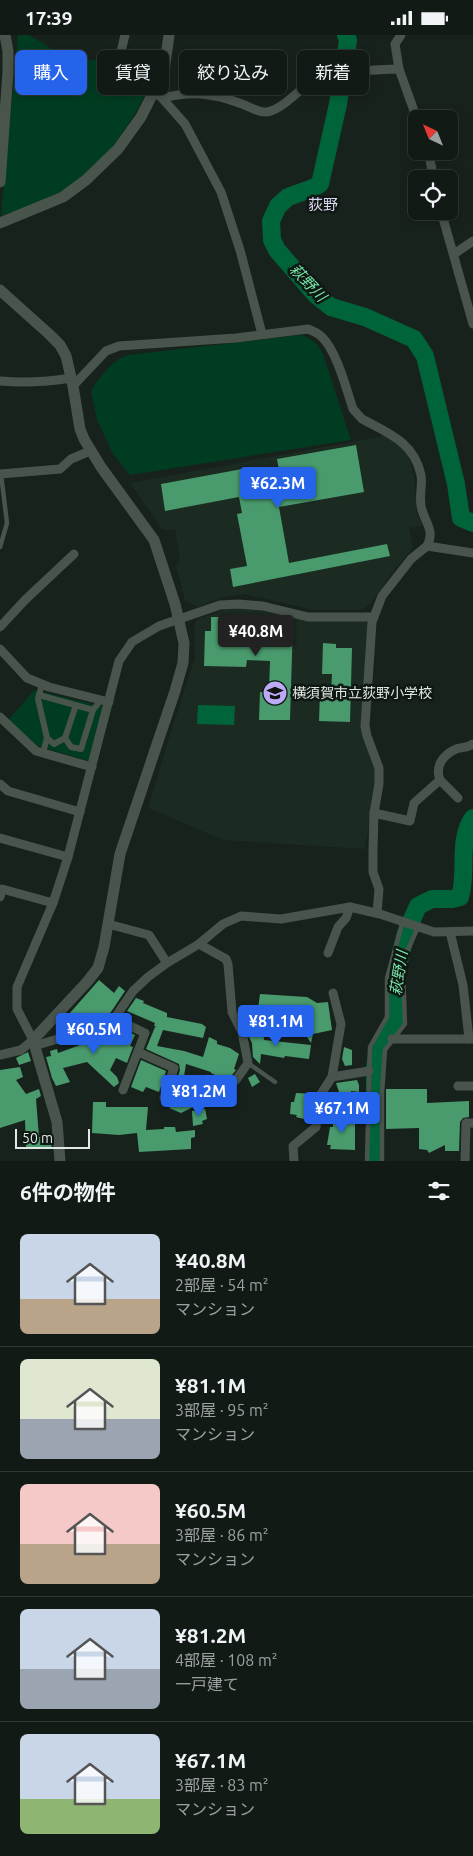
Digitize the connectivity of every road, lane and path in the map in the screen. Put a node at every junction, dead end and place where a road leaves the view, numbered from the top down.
1 (5, 35) edge
2 (125, 35) edge
3 (169, 35) edge
4 (401, 35) edge
5 (121, 50) edge
6 (167, 50) edge
7 (399, 69) junction
8 (158, 95) joint
9 (169, 95) edge
10 (413, 110) edge
11 (0, 183) edge
12 (444, 220) edge
13 (0, 223) edge
14 (473, 241) edge
15 (454, 254) junction
16 (0, 290) edge
17 (473, 324) edge
18 (262, 334) junction
19 (0, 381) edge
20 (72, 382) junction
21 (90, 451) junction
22 (0, 474) edge
23 (427, 546) junction
24 (0, 547) edge
25 (473, 553) edge
26 (74, 554) dead end
27 (374, 617) junction
28 (179, 620) junction
29 (0, 627) edge
30 (0, 649) edge
31 (42, 684) junction
32 (39, 695) junction
33 (105, 701) junction
34 (76, 705) junction
35 (94, 710) junction
36 (0, 717) edge
37 (47, 738) junction
38 (65, 738) junction
39 (473, 743) edge
40 (43, 753) junction
41 (92, 767) junction
42 (440, 780) junction
43 (0, 784) edge
44 (458, 798) dead end
45 (80, 812) junction
46 (374, 813) junction
47 (0, 838) edge
48 (68, 857) junction
49 (1, 891) edge
50 (53, 903) junction
51 (350, 907) junction
52 (377, 913) junction
53 (403, 921) junction
54 (108, 924) junction
55 (418, 927) junction
56 (473, 931) edge
57 (450, 932) junction
58 (200, 944) junction
59 (328, 953) dead end
60 (167, 963) junction
61 (333, 993) dead end
62 (113, 1018) junction
63 (392, 1039) junction
64 (471, 1039) edge
65 (34, 1043) junction
66 (138, 1052) junction
67 (0, 1055) edge
68 (248, 1063) junction
69 (369, 1071) junction
70 (332, 1077) junction
71 (208, 1079) dead end
72 (275, 1081) dead end
73 (458, 1086) dead end
74 (473, 1086) edge
75 (124, 1090) dead end
76 (164, 1098) dead end
77 (473, 1123) edge
78 (60, 1161) edge
79 (294, 1161) edge
80 (367, 1161) edge
81 (382, 1161) edge
82 (465, 1161) edge

1 - 11 street
2 - 5 street
3 - 6 street
4 - 7 street
7 - 9 street
7 - 10 street
8 - 13 street
8 - 18 street
12 - 15 street
14 - 15 street
15 - 17 street
16 - 20 street
18 - 20 street
18 - 23 street
19 - 20 street
20 - 21 street
21 - 22 street
21 - 28 street
22 - 24 lane
23 - 25 street
23 - 27 street
26 - 29 street
27 - 28 street
27 - 46 street
28 - 33 street
28 - 54 street
30 - 31 street
31 - 32 street
31 - 33 street
32 - 34 street
32 - 37 street
33 - 35 street
33 - 41 street
34 - 35 street
34 - 38 street
35 - 38 street
36 - 40 street
37 - 38 street
37 - 40 street
39 - 42 street
40 - 41 street
41 - 45 street
42 - 44 street
42 - 46 street
43 - 45 street
45 - 48 street
46 - 52 street
47 - 48 street
48 - 50 street
49 - 50 street
50 - 65 street
51 - 52 street
51 - 58 street
51 - 59 street
52 - 53 street
53 - 55 street
53 - 69 lane
54 - 60 street
54 - 65 street
55 - 57 street
55 - 63 lane
56 - 57 street
57 - 64 street
58 - 60 street
58 - 68 street
60 - 62 street
61 - 70 street
62 - 65 street
62 - 66 street
63 - 64 street
63 - 81 lane
65 - 67 street
65 - 78 street
66 - 75 street
66 - 76 street
68 - 71 street
68 - 72 lane
69 - 70 street
69 - 80 lane
70 - 79 street
73 - 74 street
77 - 82 street

